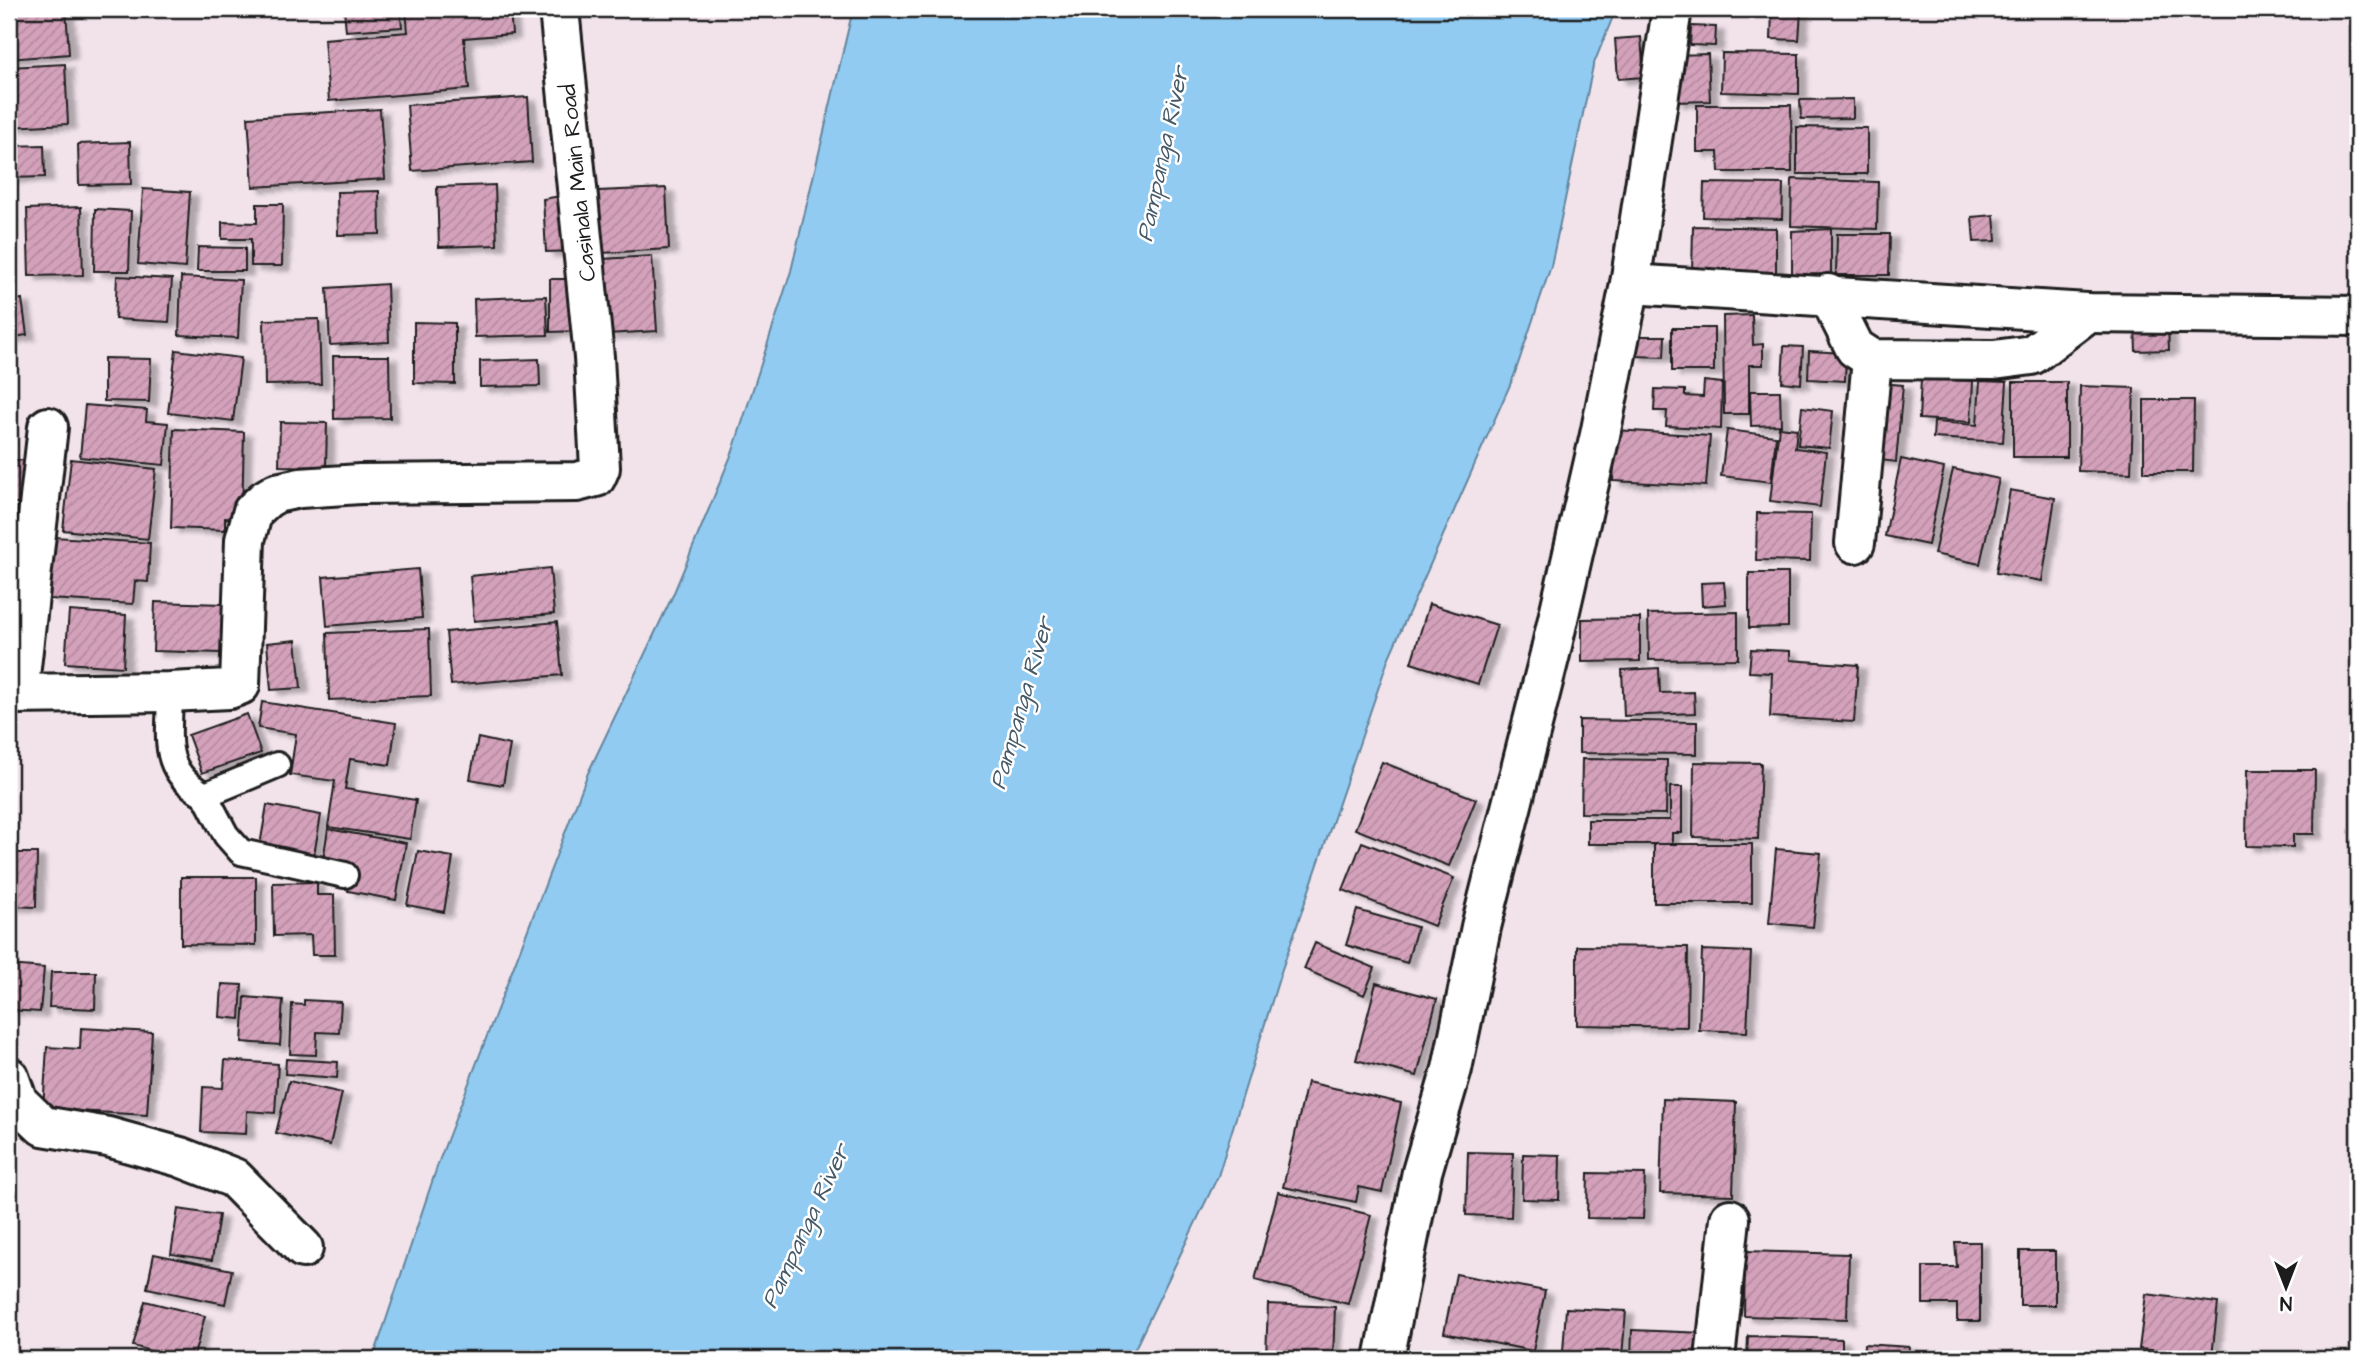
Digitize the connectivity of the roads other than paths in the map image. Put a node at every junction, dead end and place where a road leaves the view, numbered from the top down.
1 (559, 9) edge
2 (1672, 9) edge
3 (1630, 284) junction
4 (1828, 294) junction
5 (2087, 313) junction
6 (2358, 316) edge
7 (1871, 359) junction
8 (48, 427) dead end
9 (1855, 543) dead end
10 (170, 692) junction
11 (13, 694) edge
12 (277, 765) dead end
13 (205, 795) junction
14 (345, 875) dead end
15 (9, 1077) edge
16 (1730, 1219) dead end
17 (303, 1248) dead end
18 (1384, 1359) edge
19 (1715, 1359) edge

1 - 10 street, Casinala Main Road
2 - 3 street
3 - 4 street
3 - 18 street
4 - 5 street
4 - 7 street
5 - 6 street
5 - 7 street
7 - 9 street
8 - 11 street
10 - 11 street
10 - 13 lane
12 - 13 lane
13 - 14 lane
15 - 17 street
16 - 19 street

